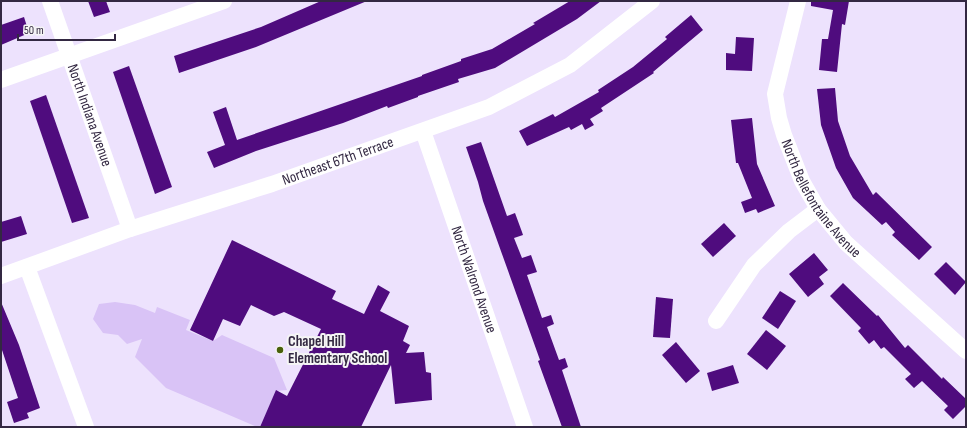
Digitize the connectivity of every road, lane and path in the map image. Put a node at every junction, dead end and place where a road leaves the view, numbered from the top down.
1 (50, 1) edge
2 (224, 1) edge
3 (652, 1) edge
4 (798, 1) edge
5 (70, 56) junction
6 (1, 80) edge
7 (423, 131) junction
8 (818, 209) junction
9 (130, 229) junction
10 (26, 267) junction
11 (1, 276) edge
12 (716, 321) dead end
13 (966, 350) edge
14 (86, 427) edge
15 (526, 427) edge

1 - 5 street, North Indiana Avenue
2 - 5 street
3 - 7 street, Northeast 67th Terrace
4 - 8 street, North Bellefontaine Avenue
5 - 6 street
5 - 9 street, North Indiana Avenue
7 - 9 street, Northeast 67th Terrace
7 - 15 street, North Walrond Avenue
8 - 12 street
8 - 13 street, North Bellefontaine Avenue
9 - 10 street, Northeast 67th Terrace
10 - 11 street, Northeast 67th Terrace
10 - 14 street

